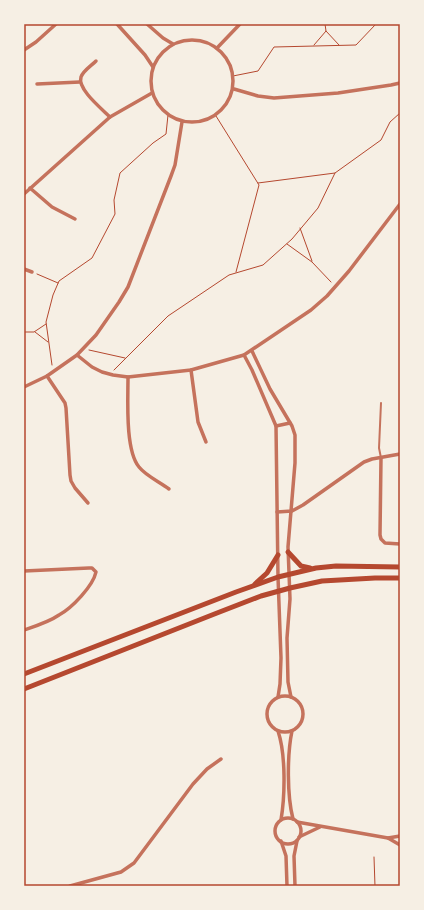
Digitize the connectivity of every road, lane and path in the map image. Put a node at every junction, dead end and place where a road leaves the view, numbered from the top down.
1 (56, 24) edge
2 (116, 24) edge
3 (147, 24) edge
4 (240, 24) edge
5 (325, 24) edge
6 (376, 24) edge
7 (326, 31) junction
8 (173, 44) junction
9 (339, 45) junction
10 (314, 46) junction
11 (217, 48) junction
12 (24, 50) edge
13 (96, 61) dead end
14 (153, 67) junction
15 (233, 76) junction
16 (80, 82) junction
17 (400, 83) edge
18 (36, 84) dead end
19 (234, 89) junction
20 (152, 93) junction
21 (400, 114) edge
22 (168, 115) junction
23 (216, 116) junction
24 (110, 117) junction
25 (182, 122) junction
26 (335, 173) junction
27 (257, 183) junction
28 (30, 188) junction
29 (24, 194) edge
30 (400, 204) edge
31 (75, 219) dead end
32 (300, 228) junction
33 (286, 244) junction
34 (312, 262) junction
35 (24, 269) edge
36 (32, 272) joint
37 (236, 273) junction
38 (58, 283) junction
39 (336, 287) junction
40 (46, 324) junction
41 (24, 332) edge
42 (34, 332) junction
43 (49, 343) junction
44 (83, 348) junction
45 (252, 350) junction
46 (77, 355) junction
47 (244, 355) junction
48 (126, 358) junction
49 (191, 370) junction
50 (53, 372) junction
51 (110, 374) junction
52 (47, 376) junction
53 (128, 377) junction
54 (266, 380) junction
55 (258, 383) junction
56 (24, 387) edge
57 (381, 403) dead end
58 (290, 423) junction
59 (276, 426) junction
60 (206, 442) dead end
61 (400, 454) edge
62 (381, 458) junction
63 (169, 489) dead end
64 (88, 503) dead end
65 (292, 511) junction
66 (277, 512) junction
67 (400, 544) edge
68 (288, 552) junction
69 (278, 555) junction
70 (400, 567) edge
71 (316, 568) junction
72 (24, 571) edge
73 (289, 574) junction
74 (278, 577) junction
75 (400, 578) edge
76 (251, 587) junction
77 (290, 588) junction
78 (279, 591) junction
79 (24, 630) edge
80 (24, 674) edge
81 (24, 689) edge
82 (278, 697) junction
83 (291, 697) junction
84 (278, 731) junction
85 (292, 731) junction
86 (221, 759) dead end
87 (281, 820) junction
88 (295, 820) junction
89 (321, 826) junction
90 (400, 836) edge
91 (388, 838) junction
92 (298, 839) junction
93 (281, 842) junction
94 (400, 845) edge
95 (374, 857) dead end
96 (70, 886) edge
97 (287, 886) edge
98 (295, 886) edge
99 (375, 886) edge

1 - 12 street
2 - 14 street
3 - 8 street
4 - 11 street
5 - 7 path
6 - 9 path
7 - 9 path
7 - 10 path
8 - 11 street
8 - 14 street
9 - 10 path
10 - 15 path
11 - 15 street
13 - 16 street
14 - 20 street
15 - 19 street
16 - 18 street
16 - 24 street
17 - 19 street
19 - 23 street
20 - 22 street
20 - 24 street
21 - 26 path
22 - 25 street
22 - 38 path
23 - 25 street
23 - 27 path
24 - 28 street
25 - 44 street
26 - 27 path
26 - 32 path
27 - 37 path
28 - 29 street
28 - 31 street
30 - 39 street
32 - 33 path
32 - 34 path
33 - 34 path
33 - 37 path
34 - 39 path
35 - 36 street
36 - 38 path
37 - 48 path
38 - 40 path
39 - 45 street
40 - 42 path
40 - 43 path
41 - 42 path
42 - 43 path
43 - 50 path
44 - 46 street
44 - 48 path
45 - 47 street
45 - 54 street
46 - 50 street
46 - 51 street
47 - 49 street
47 - 55 street
48 - 51 path
49 - 53 street
49 - 60 street
50 - 52 street
51 - 53 street
52 - 56 street
52 - 64 street
53 - 63 street
54 - 55 street
54 - 58 street
55 - 59 street
57 - 62 lane
58 - 59 street
58 - 65 street
59 - 66 street
61 - 62 street
62 - 65 street
62 - 67 street
65 - 66 street
65 - 68 street
66 - 69 street
68 - 71 main road
68 - 73 street
69 - 74 street
69 - 76 main road
70 - 71 main road
71 - 73 main road
72 - 79 street
73 - 74 main road
73 - 77 street
74 - 76 main road
74 - 78 street
75 - 77 main road
76 - 80 main road
77 - 78 main road
77 - 83 street
78 - 81 main road
78 - 82 street
82 - 83 street
82 - 84 street
83 - 85 street
84 - 85 street
84 - 87 street
85 - 88 street
86 - 96 street
87 - 88 street
87 - 93 street
88 - 89 street
88 - 92 street
89 - 91 street
89 - 92 street
90 - 91 street
91 - 94 street
92 - 93 street
92 - 98 street
93 - 97 street
95 - 99 path

